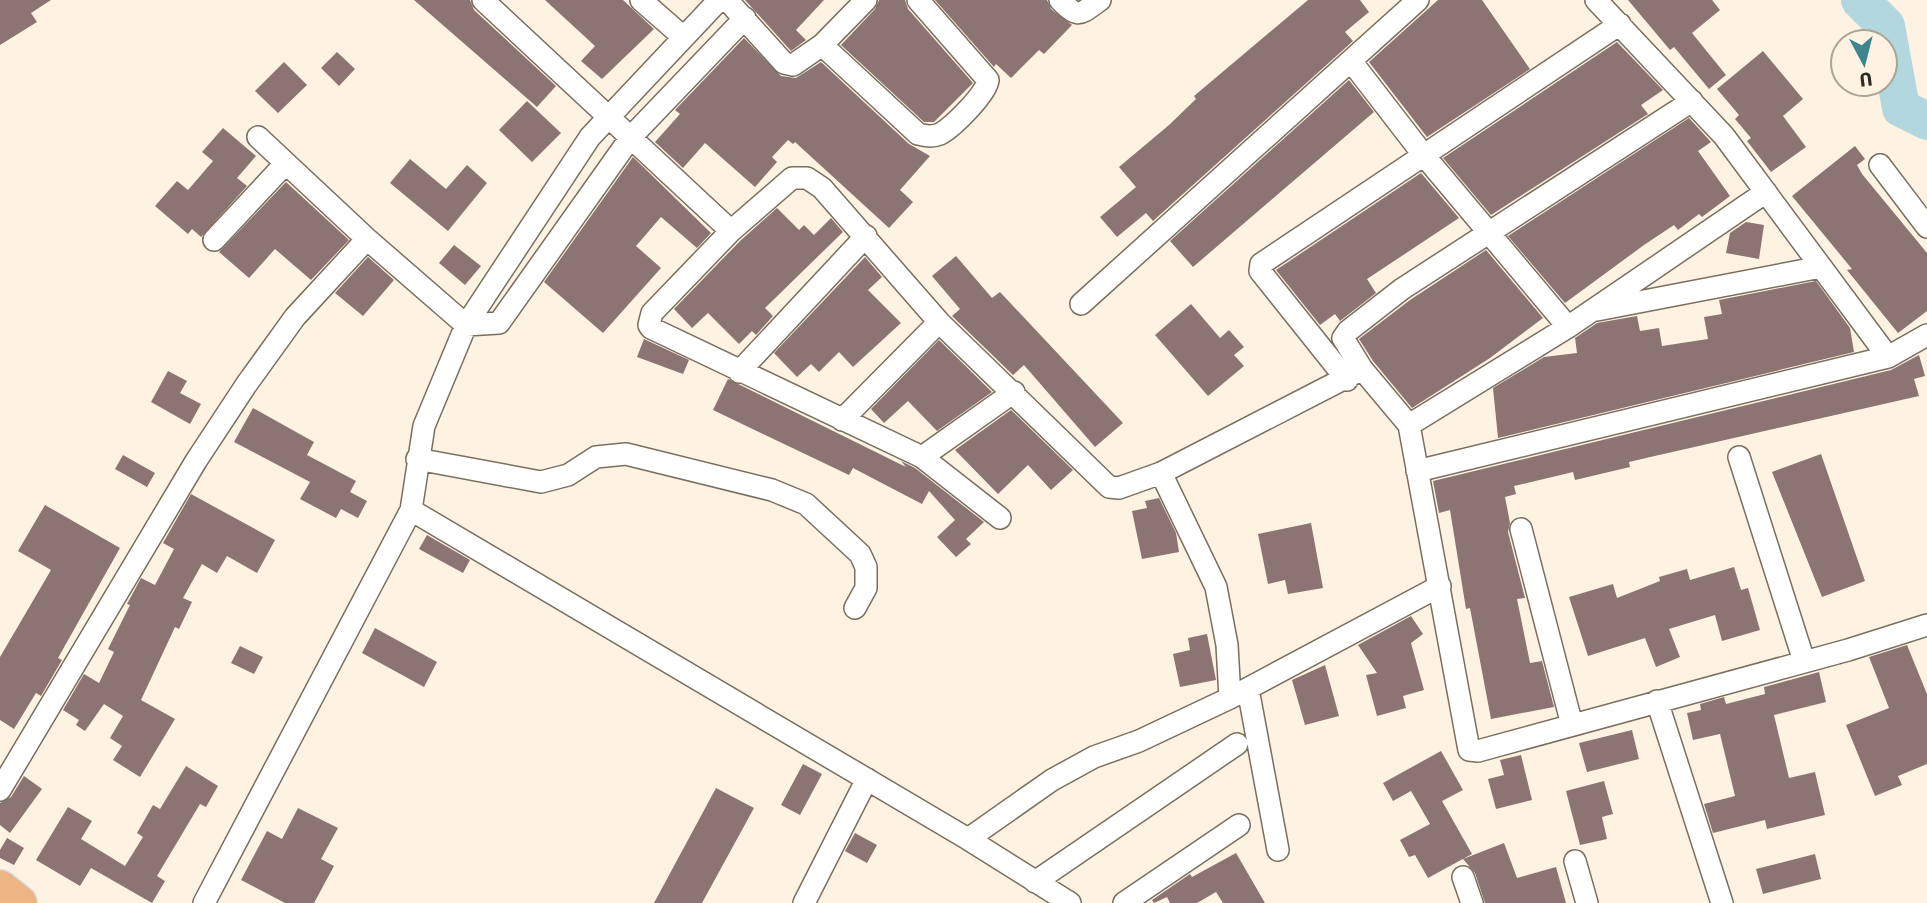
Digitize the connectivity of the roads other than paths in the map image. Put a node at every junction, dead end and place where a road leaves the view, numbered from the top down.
1 (483, 0) edge
2 (641, 0) edge
3 (719, 0) edge
4 (727, 0) edge
5 (866, 0) edge
6 (918, 0) edge
7 (1059, 0) edge
8 (1100, 0) edge
9 (1418, 0) edge
10 (1596, 0) edge
11 (745, 18) junction
12 (1620, 24) junction
13 (682, 36) junction
14 (822, 45) junction
15 (1351, 61) junction
16 (1692, 101) junction
17 (606, 117) junction
18 (258, 136) dead end
19 (631, 137) junction
20 (1422, 153) junction
21 (285, 164) junction
22 (1880, 165) dead end
23 (1766, 192) junction
24 (1927, 227) edge
25 (731, 231) junction
26 (1492, 233) junction
27 (866, 236) junction
28 (367, 239) junction
29 (214, 240) dead end
30 (1821, 267) junction
31 (1081, 304) dead end
32 (1576, 320) junction
33 (939, 322) junction
34 (466, 325) junction
35 (1927, 335) edge
36 (1888, 357) junction
37 (739, 372) junction
38 (1354, 374) junction
39 (1014, 392) junction
40 (842, 420) junction
41 (1409, 425) junction
42 (922, 457) junction
43 (1739, 457) dead end
44 (416, 459) junction
45 (1417, 471) junction
46 (1161, 473) junction
47 (411, 510) junction
48 (1000, 518) dead end
49 (1521, 529) dead end
50 (1440, 586) junction
51 (855, 608) dead end
52 (1924, 633) edge
53 (1804, 661) junction
54 (1239, 694) junction
55 (1657, 701) junction
56 (1572, 725) junction
57 (1237, 744) dead end
58 (867, 779) junction
59 (0, 790) edge
60 (1239, 825) dead end
61 (968, 839) junction
62 (1278, 850) dead end
63 (1576, 861) dead end
64 (1463, 877) dead end
65 (1035, 882) junction
66 (0, 888) edge
67 (19, 903) edge
68 (204, 903) edge
69 (804, 903) edge
70 (1070, 903) edge
71 (1124, 903) edge
72 (1472, 903) edge
73 (1587, 903) edge
74 (1722, 903) edge

1 - 17 street
2 - 13 street
3 - 13 street
4 - 11 street
5 - 14 street
6 - 14 street
7 - 8 street
9 - 15 street
10 - 12 street
11 - 14 street
11 - 19 street
12 - 16 street
12 - 20 street
13 - 17 street
15 - 20 street
15 - 31 street
16 - 23 street
16 - 26 street
17 - 19 street
17 - 34 street
18 - 21 street
19 - 25 street
19 - 34 street
20 - 26 street
20 - 38 street
21 - 28 street
21 - 29 street
22 - 24 street
23 - 30 street
23 - 32 street
25 - 27 street
25 - 37 street
26 - 32 street
26 - 38 street
27 - 33 street
27 - 37 street
28 - 34 street
28 - 59 street
30 - 32 street
30 - 36 street
32 - 41 street
33 - 39 street
33 - 40 street
34 - 44 street
35 - 36 street
36 - 45 street
37 - 40 street
38 - 41 street
38 - 46 street
39 - 42 street
39 - 46 street
40 - 42 street
41 - 45 street
42 - 48 street
43 - 53 street
44 - 47 street
44 - 51 street
45 - 50 street
46 - 54 street
47 - 58 street
47 - 68 street
49 - 56 street
50 - 54 street
50 - 56 street
52 - 53 street
53 - 55 street
54 - 61 street
54 - 62 street
55 - 56 street
55 - 74 street
57 - 65 street
58 - 61 street
58 - 69 street
60 - 71 street
61 - 65 street
63 - 73 street
64 - 72 street
65 - 70 street
66 - 67 main road

